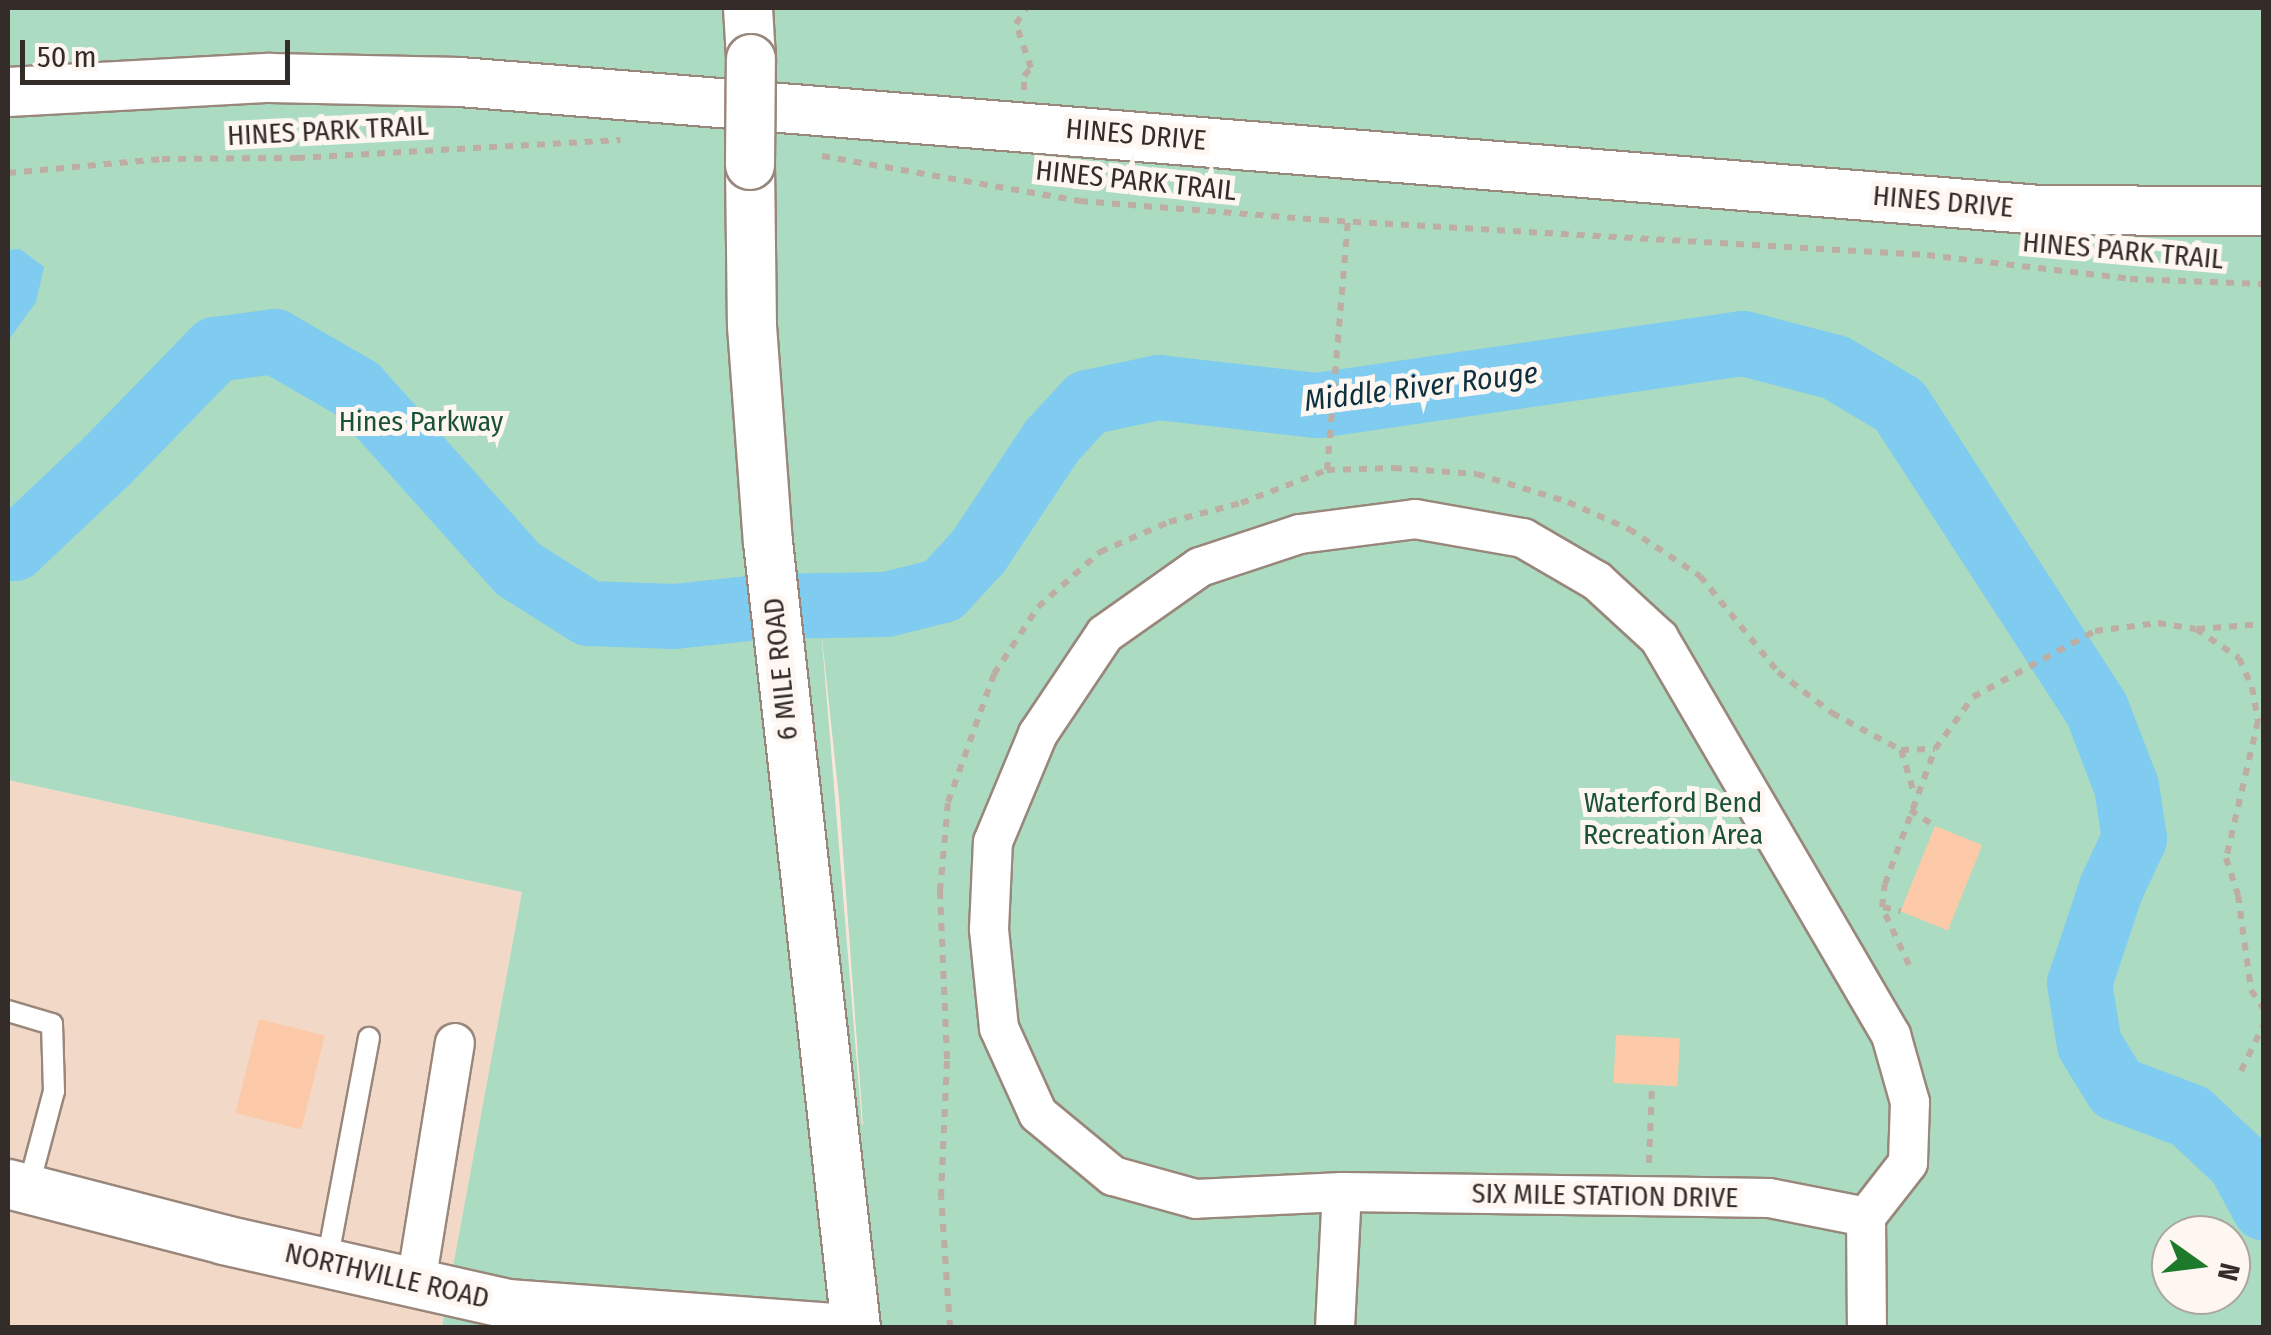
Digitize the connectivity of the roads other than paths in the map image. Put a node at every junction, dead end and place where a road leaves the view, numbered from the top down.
1 (748, 8) edge
2 (8, 92) edge
3 (2264, 211) edge
4 (8, 1011) edge
5 (370, 1038) dead end
6 (454, 1043) dead end
7 (18, 1186) edge
8 (1342, 1192) junction
9 (1866, 1217) junction
10 (327, 1262) junction
11 (416, 1283) junction
12 (833, 1328) edge
13 (856, 1328) edge
14 (1335, 1328) edge
15 (1867, 1328) edge

1 - 13 street, 6 MILE ROAD, bridge
2 - 3 street, HINES DRIVE
4 - 7 lane
5 - 10 lane
6 - 11 street
7 - 10 street, NORTHVILLE ROAD
8 - 9 street, SIX MILE STATION DRIVE
8 - 9 street, SIX MILE STATION DRIVE
8 - 14 street
9 - 15 street
10 - 11 street, NORTHVILLE ROAD
11 - 12 street, NORTHVILLE ROAD

